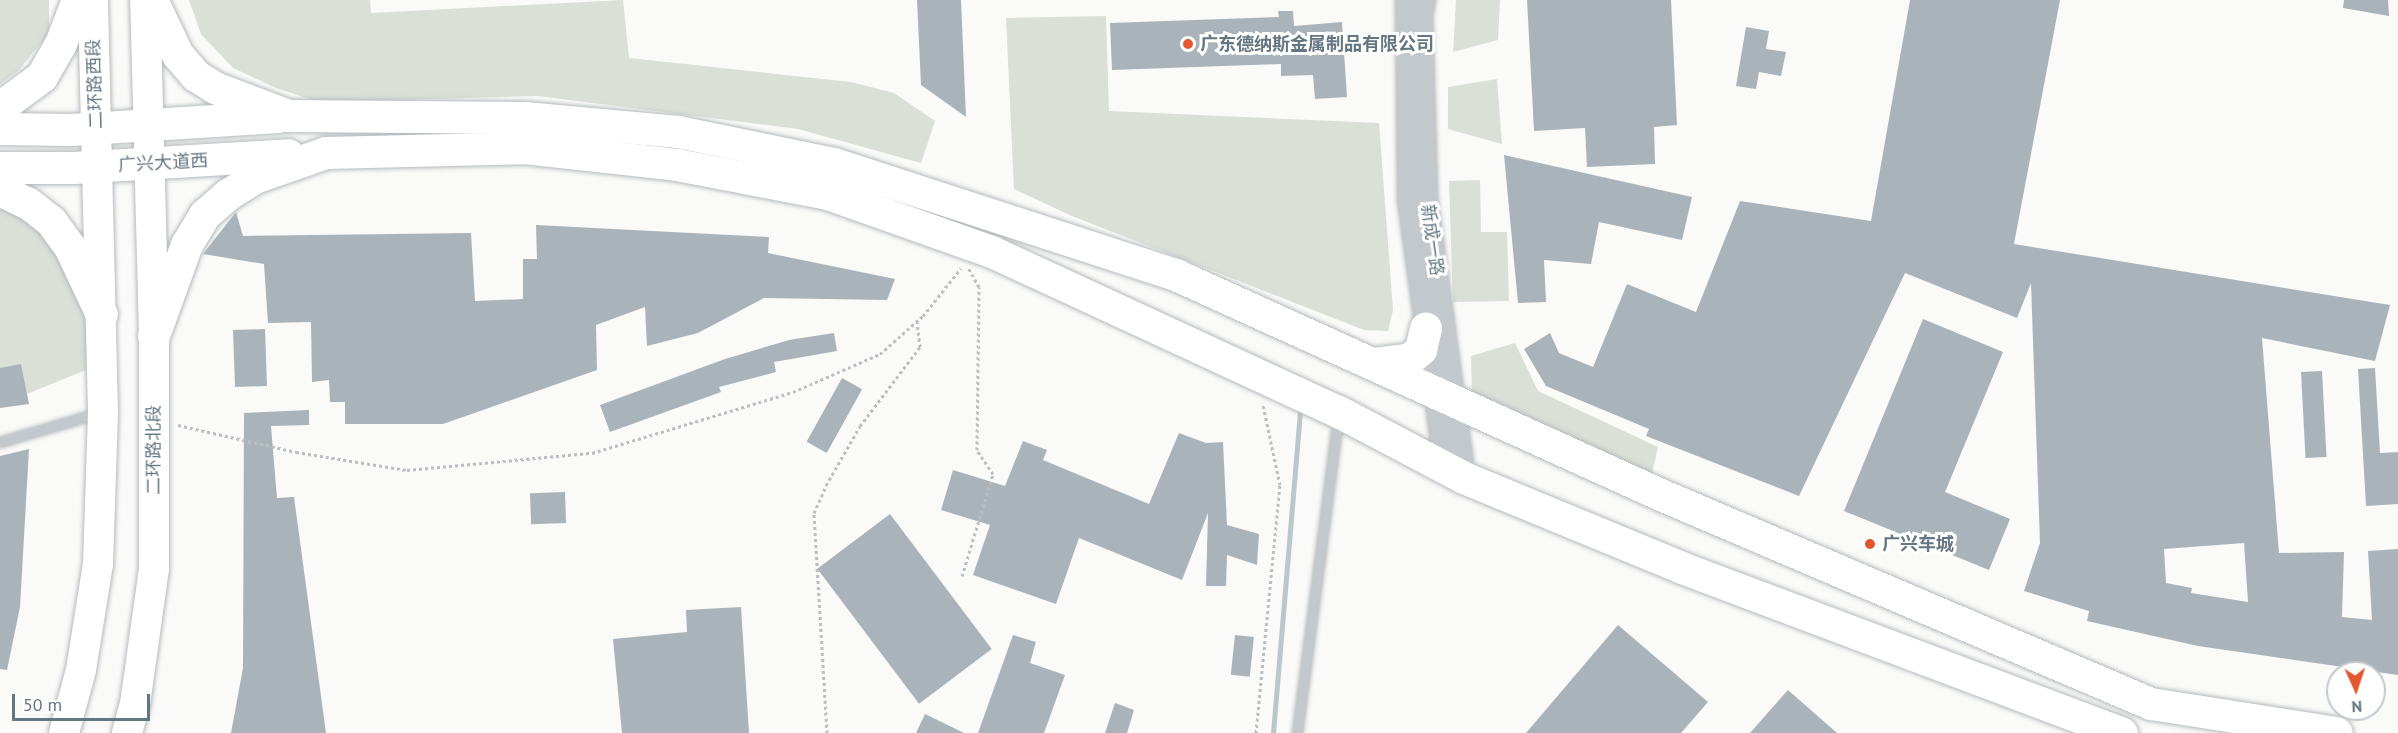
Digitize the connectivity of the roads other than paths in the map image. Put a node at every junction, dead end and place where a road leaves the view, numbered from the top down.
1 (78, 0) edge
2 (93, 0) edge
3 (145, 0) edge
4 (152, 0) edge
5 (1407, 0) edge
6 (1424, 0) edge
7 (0, 108) edge
8 (289, 116) junction
9 (148, 126) junction
10 (0, 129) edge
11 (96, 129) junction
12 (326, 153) junction
13 (150, 164) junction
14 (98, 167) junction
15 (0, 168) edge
16 (0, 190) edge
17 (102, 315) junction
18 (1426, 330) junction
19 (154, 336) junction
20 (1374, 364) junction
21 (1444, 396) junction
22 (103, 412) junction
23 (1339, 412) junction
24 (0, 442) edge
25 (1455, 474) junction
26 (64, 733) edge
27 (127, 733) edge
28 (1297, 733) edge
29 (2122, 733) edge
30 (2337, 733) edge

1 - 7 highway
2 - 11 main road, 二环路西段
3 - 9 main road
4 - 8 highway
5 - 18 street, 新成一路
6 - 21 street, 新成一路
8 - 9 highway, 广兴大道西
8 - 20 highway, 广兴大道西
9 - 11 highway, 广兴大道西
9 - 13 main road
10 - 11 highway, 广兴大道西
11 - 14 main road, 二环路西段
12 - 13 highway, 广兴大道西
12 - 19 highway
12 - 23 highway, 广兴大道西
13 - 14 highway, 广兴大道西
13 - 19 main road, 二环路北段
14 - 15 highway, 广兴大道西
14 - 17 main road
16 - 17 highway
17 - 22 main road
18 - 20 highway
18 - 21 street, 新成一路
19 - 27 main road, 二环路北段
20 - 21 highway, 广兴大道西
21 - 25 street, 新成一路
21 - 30 highway, 广兴大道西
22 - 24 lane
22 - 26 main road
23 - 25 highway, 广兴大道西
23 - 28 lane
25 - 29 highway, 广兴大道西

